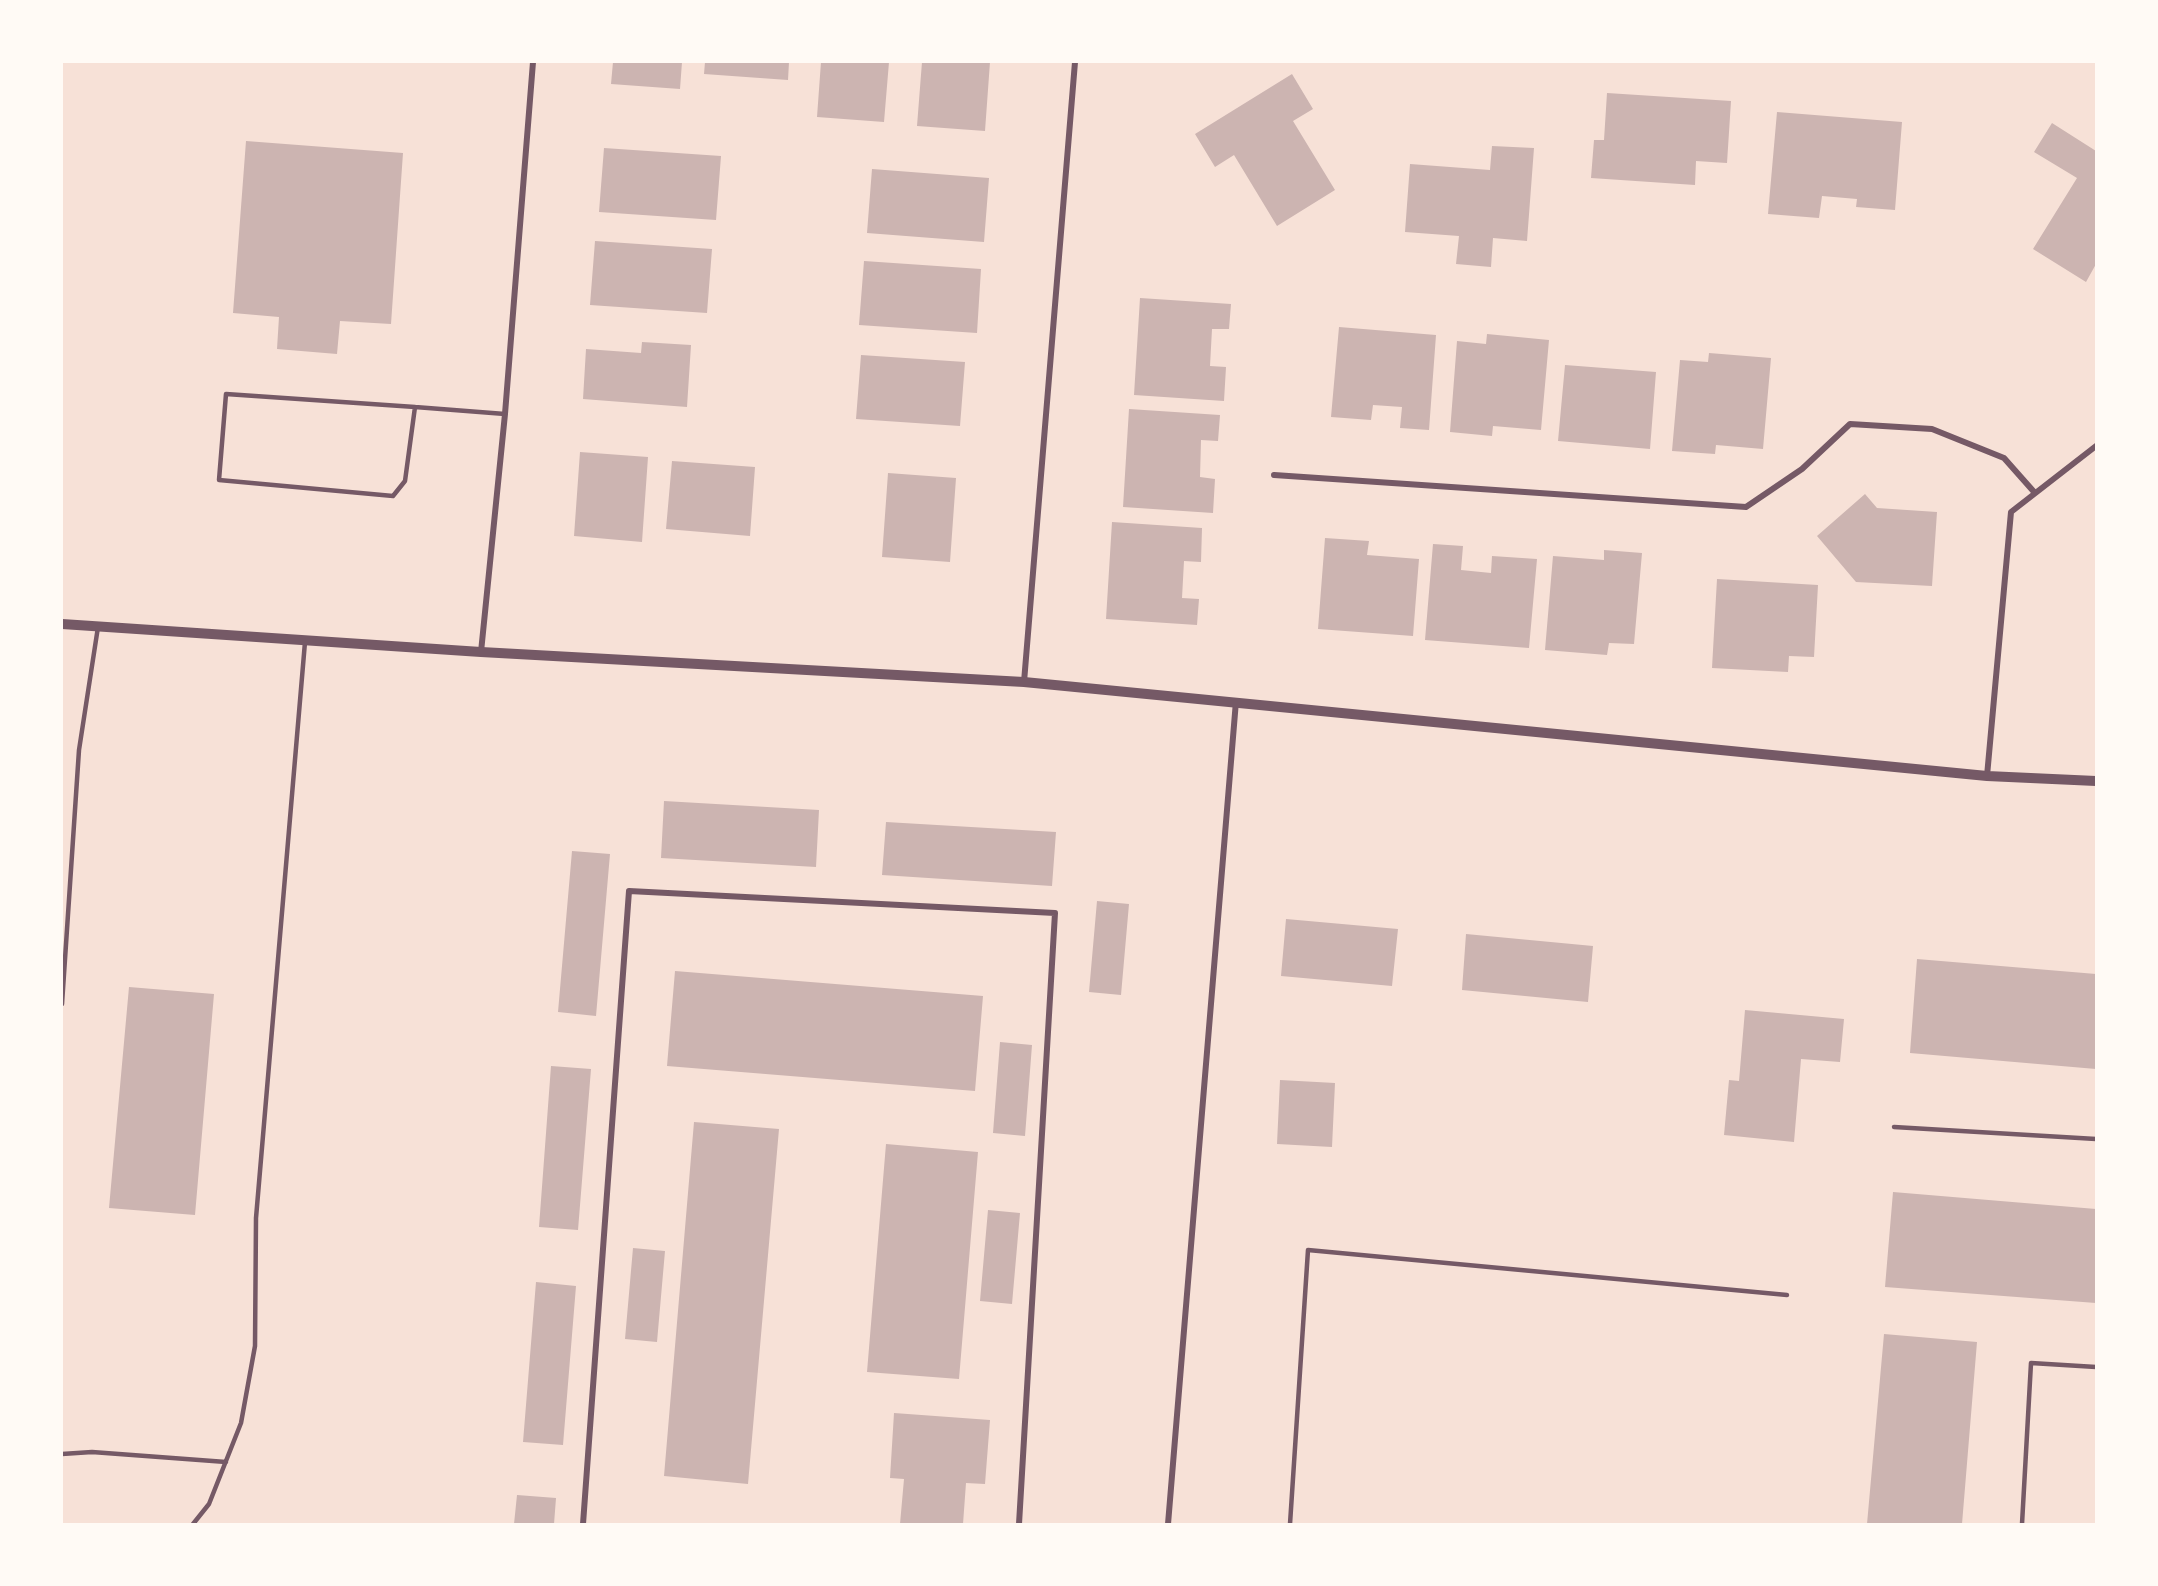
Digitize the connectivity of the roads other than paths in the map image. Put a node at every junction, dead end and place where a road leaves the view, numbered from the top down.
1 (533, 62) edge
2 (1075, 62) edge
3 (415, 407) junction
4 (506, 414) junction
5 (2097, 446) edge
6 (1274, 475) dead end
7 (2035, 493) junction
8 (62, 624) edge
9 (98, 627) junction
10 (306, 640) junction
11 (481, 652) junction
12 (1024, 682) junction
13 (1236, 701) junction
14 (1987, 776) junction
15 (2097, 781) edge
16 (62, 989) edge
17 (62, 1004) edge
18 (1894, 1127) dead end
19 (2097, 1139) edge
20 (1788, 1295) dead end
21 (2097, 1367) edge
22 (62, 1454) edge
23 (226, 1462) junction
24 (193, 1524) edge
25 (583, 1524) edge
26 (1019, 1524) edge
27 (1168, 1524) edge
28 (1290, 1524) edge
29 (2022, 1524) edge

1 - 4 street
2 - 12 street
3 - 3 lane
3 - 4 lane
4 - 11 street
5 - 7 street
6 - 7 street
7 - 14 street
8 - 9 street
9 - 10 street
9 - 16 lane
10 - 11 street
10 - 23 lane
11 - 12 street
12 - 13 street
13 - 14 street
13 - 27 street
14 - 15 street
16 - 17 lane
18 - 19 lane
20 - 28 lane
21 - 29 lane
22 - 23 lane
23 - 24 lane
25 - 26 street

